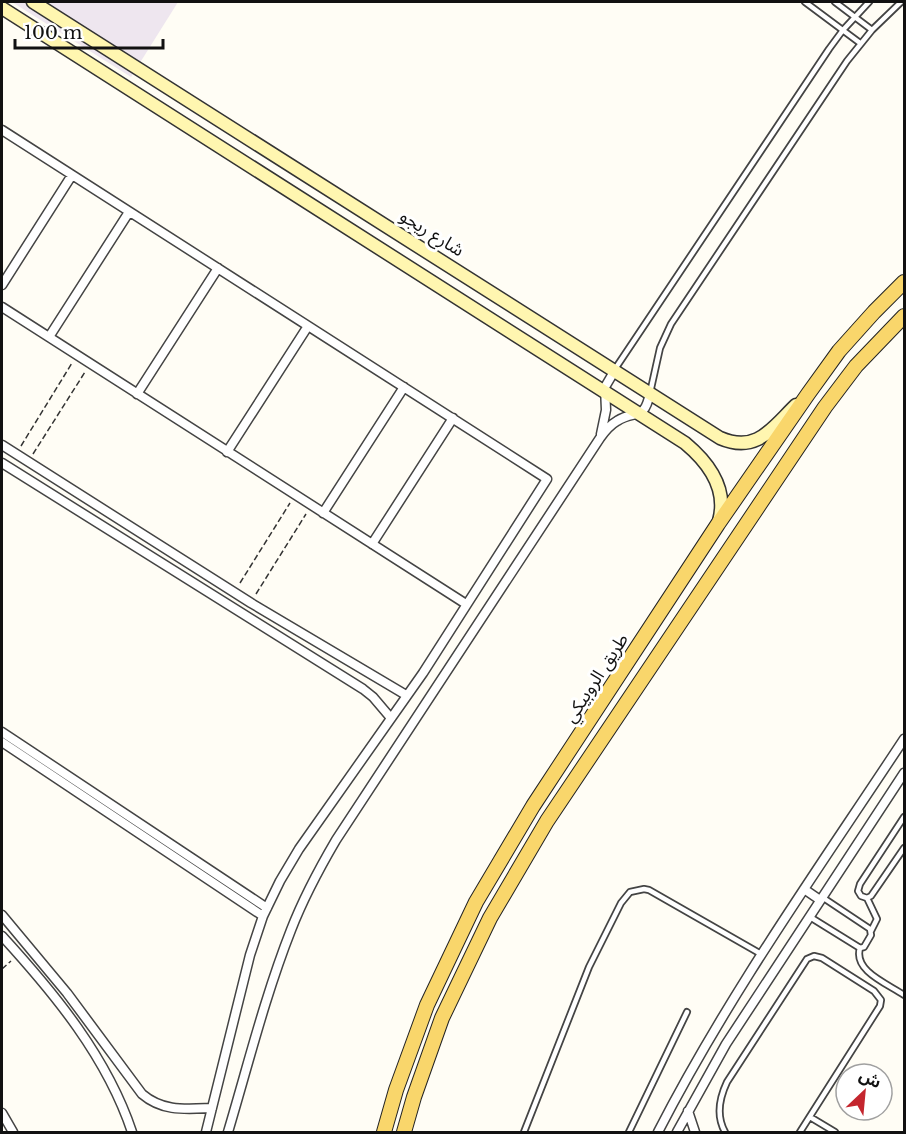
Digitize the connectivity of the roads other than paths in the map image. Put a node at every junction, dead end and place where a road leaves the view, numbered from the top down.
1 (33, 2) edge
2 (805, 2) edge
3 (835, 2) edge
4 (869, 2) edge
5 (902, 2) edge
6 (2, 8) edge
7 (855, 16) junction
8 (843, 30) junction
9 (872, 30) junction
10 (860, 44) junction
11 (166, 86) junction
12 (154, 105) junction
13 (2, 130) edge
14 (72, 175) junction
15 (129, 212) junction
16 (218, 268) junction
17 (904, 282) edge
18 (2, 285) edge
19 (2, 307) edge
20 (904, 316) edge
21 (308, 326) junction
22 (49, 337) junction
23 (615, 370) junction
24 (404, 387) junction
25 (604, 392) junction
26 (650, 393) junction
27 (137, 394) junction
28 (808, 394) junction
29 (640, 414) junction
30 (453, 418) junction
31 (600, 438) junction
32 (2, 445) edge
33 (228, 452) junction
34 (2, 463) edge
35 (323, 513) junction
36 (718, 524) junction
37 (372, 544) junction
38 (177, 557) junction
39 (171, 569) junction
40 (466, 604) junction
41 (406, 695) junction
42 (390, 717) junction
43 (2, 732) edge
44 (904, 739) edge
45 (2, 742) edge
46 (904, 773) edge
47 (904, 818) edge
48 (127, 820) junction
49 (904, 848) edge
50 (804, 889) junction
51 (821, 898) junction
52 (867, 898) junction
53 (265, 912) junction
54 (2, 915) edge
55 (809, 916) junction
56 (871, 931) junction
57 (2, 936) edge
58 (860, 948) junction
59 (761, 954) junction
60 (904, 995) edge
61 (687, 1012) dead end
62 (212, 1108) junction
63 (688, 1111) junction
64 (2, 1113) edge
65 (810, 1117) junction
66 (13, 1132) edge
67 (132, 1132) edge
68 (206, 1132) edge
69 (228, 1132) edge
70 (384, 1132) edge
71 (404, 1132) edge
72 (524, 1132) edge
73 (629, 1132) edge
74 (658, 1132) edge
75 (677, 1132) edge
76 (695, 1132) edge
77 (725, 1132) edge
78 (800, 1132) edge
79 (835, 1132) edge

1 - 11 main road, شارع ريجو
2 - 8 lane
3 - 7 lane
4 - 7 lane
5 - 9 lane
6 - 12 main road
7 - 8 lane
7 - 9 lane
8 - 10 lane
8 - 23 lane
9 - 10 lane
10 - 26 lane
11 - 12 main road
11 - 23 main road, شارع ريجو
12 - 25 main road
13 - 14 street
14 - 15 street
14 - 18 street
15 - 16 street
15 - 22 street
16 - 21 street
16 - 27 street
17 - 28 main road, طريق الروبيكي
19 - 22 street
20 - 71 main road, طريق الروبيكي
21 - 24 street
21 - 33 street
22 - 27 street
23 - 25 street
23 - 26 main road, شارع ريجو
24 - 30 street
24 - 35 street
25 - 29 main road
25 - 31 street
26 - 28 main road, شارع ريجو
26 - 29 street
27 - 33 street
28 - 36 main road, طريق الروبيكي
29 - 31 street
29 - 36 main road
30 - 37 street
30 - 40 street
31 - 69 street
32 - 38 street
33 - 35 street
34 - 39 street
35 - 37 street
36 - 70 main road, طريق الروبيكي
37 - 40 street
38 - 39 street
38 - 41 street
39 - 42 street
40 - 41 street
41 - 42 street
42 - 53 street
43 - 48 street
44 - 50 street
45 - 48 street
46 - 51 street
47 - 52 lane
48 - 53 street
49 - 52 lane
50 - 51 street
50 - 59 street
51 - 55 street
51 - 56 lane
52 - 56 lane
53 - 62 street
54 - 62 street
55 - 58 lane
55 - 63 street
56 - 58 lane
57 - 67 street
58 - 60 lane
59 - 72 lane
59 - 74 street
61 - 73 lane
62 - 68 street
63 - 75 street
63 - 76 street
64 - 66 street
65 - 77 lane
65 - 78 lane
65 - 79 lane

